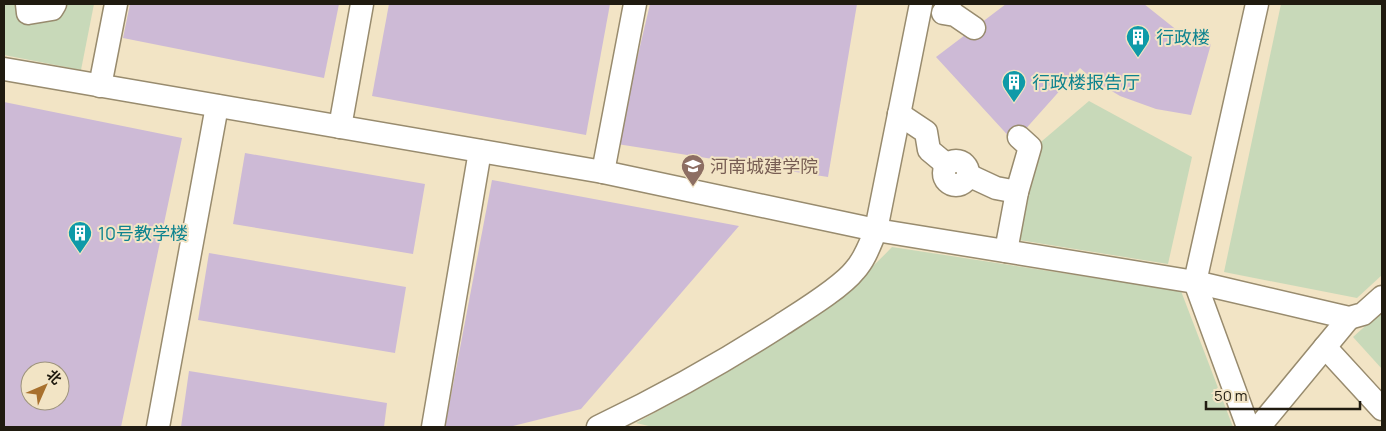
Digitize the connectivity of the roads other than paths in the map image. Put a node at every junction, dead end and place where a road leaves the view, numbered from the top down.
1 (27, 4) edge
2 (55, 4) edge
3 (116, 4) edge
4 (362, 4) edge
5 (635, 4) edge
6 (1257, 4) edge
7 (920, 6) edge
8 (947, 9) edge
9 (974, 28) dead end
10 (4, 69) edge
11 (100, 86) junction
12 (216, 106) junction
13 (899, 114) junction
14 (340, 127) junction
15 (1019, 137) dead end
16 (480, 151) junction
17 (603, 172) junction
18 (1017, 192) junction
19 (876, 230) junction
20 (1006, 251) junction
21 (1195, 282) junction
22 (1382, 297) edge
23 (1348, 318) junction
24 (1325, 347) junction
25 (1382, 409) edge
26 (158, 427) edge
27 (433, 427) edge
28 (598, 427) edge
29 (1248, 427) edge
30 (1259, 427) edge

1 - 2 street
3 - 11 street
4 - 14 street
5 - 17 street
6 - 21 street
7 - 8 street
7 - 13 street
8 - 9 street
10 - 11 street
11 - 12 street
12 - 14 street
12 - 26 street
13 - 18 street
13 - 19 street
14 - 16 street
15 - 18 street
16 - 17 street
16 - 27 street
17 - 19 street
18 - 20 street
19 - 20 street
19 - 28 street
20 - 21 street
21 - 23 street
21 - 29 street
22 - 23 street
23 - 24 street
24 - 25 street
24 - 30 street

